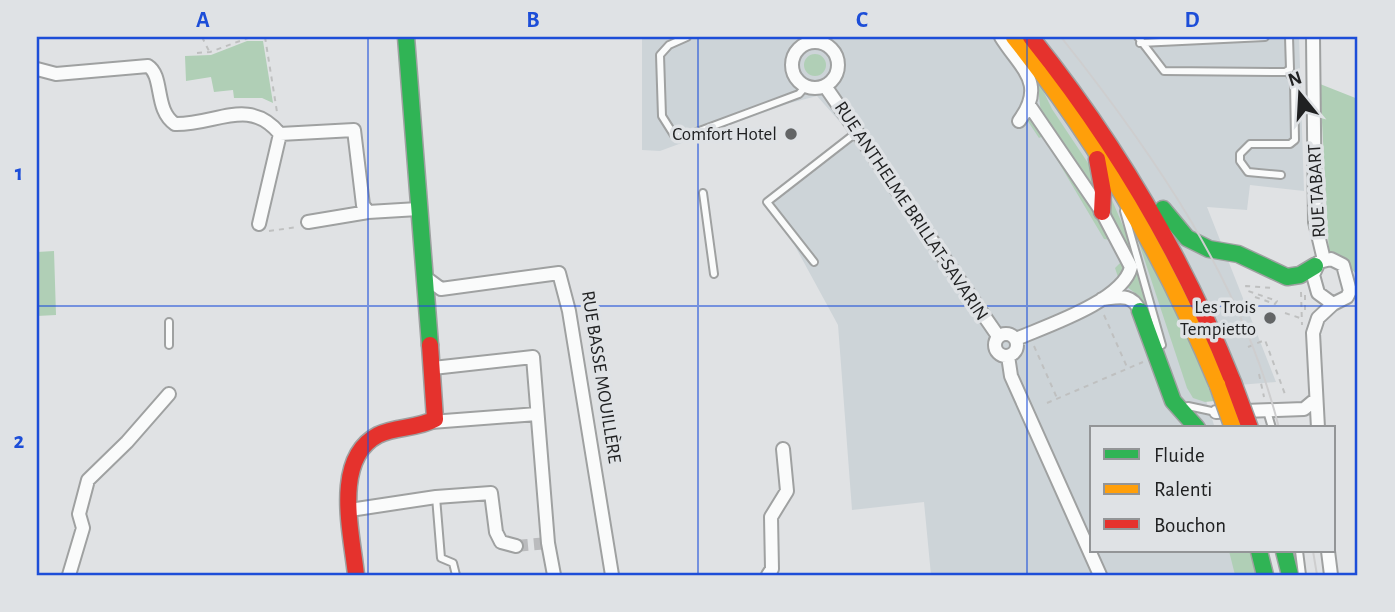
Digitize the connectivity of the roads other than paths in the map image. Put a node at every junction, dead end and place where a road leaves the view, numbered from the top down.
1 (406, 37) edge
2 (687, 37) edge
3 (1001, 37) edge
4 (1014, 37) edge
5 (1031, 37) edge
6 (1265, 37) edge
7 (1289, 37) edge
8 (1313, 37) edge
9 (821, 40) edge
10 (1139, 40) edge
11 (796, 42) edge
12 (1052, 62) junction
13 (37, 69) edge
14 (1287, 71) junction
15 (806, 86) junction
16 (825, 86) junction
17 (1029, 104) junction
18 (1019, 121) dead end
19 (857, 132) junction
20 (280, 134) junction
21 (1100, 161) junction
22 (1281, 175) dead end
23 (703, 193) dead end
24 (418, 209) junction
25 (368, 212) junction
26 (1102, 212) junction
27 (308, 222) road end
28 (259, 224) road end
29 (814, 262) dead end
30 (1320, 263) junction
31 (714, 274) dead end
32 (425, 277) junction
33 (1353, 283) edge
34 (1333, 304) junction
35 (1102, 305) junction
36 (1147, 313) junction
37 (169, 322) dead end
38 (998, 336) junction
39 (1016, 339) junction
40 (169, 345) dead end
41 (1008, 356) junction
42 (433, 368) junction
43 (1226, 384) junction
44 (169, 394) dead end
45 (1316, 399) junction
46 (1268, 411) junction
47 (1216, 412) joint
48 (537, 414) junction
49 (431, 422) junction
50 (1196, 426) edge
51 (1233, 426) edge
52 (1249, 426) edge
53 (1272, 426) edge
54 (1318, 426) edge
55 (783, 449) dead end
56 (436, 497) junction
57 (350, 510) junction
58 (516, 546) dead end
59 (1259, 552) edge
60 (1269, 552) edge
61 (1284, 552) edge
62 (1299, 552) edge
63 (1328, 552) edge
64 (69, 575) edge
65 (356, 575) edge
66 (456, 575) edge
67 (554, 575) edge
68 (612, 575) edge
69 (768, 575) edge
70 (1100, 575) edge
71 (1265, 575) edge
72 (1275, 575) edge
73 (1290, 575) edge
74 (1302, 575) edge
75 (1331, 575) edge

1 - 24 main road
2 - 15 lane
3 - 17 street
4 - 21 main road
5 - 12 main road
6 - 10 lane
7 - 14 lane
8 - 30 street, RUE TABART
9 - 11 street
9 - 16 street
10 - 14 lane
11 - 15 street
12 - 30 main road
12 - 43 main road
13 - 20 street
14 - 22 lane
15 - 16 street
16 - 19 street, RUE ANTHELME BRILLAT-SAVARIN
17 - 18 street
17 - 26 street
19 - 29 lane
19 - 38 street, RUE ANTHELME BRILLAT-SAVARIN
20 - 25 street
20 - 28 street
21 - 26 main road
21 - 36 lane
21 - 43 main road
23 - 31 lane
24 - 25 street
24 - 32 main road
25 - 27 street
26 - 35 street
30 - 33 street
30 - 34 street
32 - 42 main road
32 - 68 street, RUE BASSE MOUILLÈRE
33 - 34 street
34 - 45 street
35 - 36 street
35 - 39 street
36 - 47 lane
36 - 50 main road
37 - 40 lane
38 - 39 street
38 - 41 street
39 - 41 street
41 - 70 street
42 - 48 street
42 - 49 main road
43 - 51 main road, bridge
43 - 52 main road, bridge
44 - 64 street
45 - 46 street
45 - 54 street
46 - 47 street
46 - 53 lane
48 - 49 street
48 - 67 street
49 - 57 main road
55 - 69 street
56 - 57 street
56 - 58 street
56 - 66 lane
57 - 65 main road
59 - 71 main road
60 - 72 main road
61 - 73 main road
62 - 74 lane
63 - 75 street

